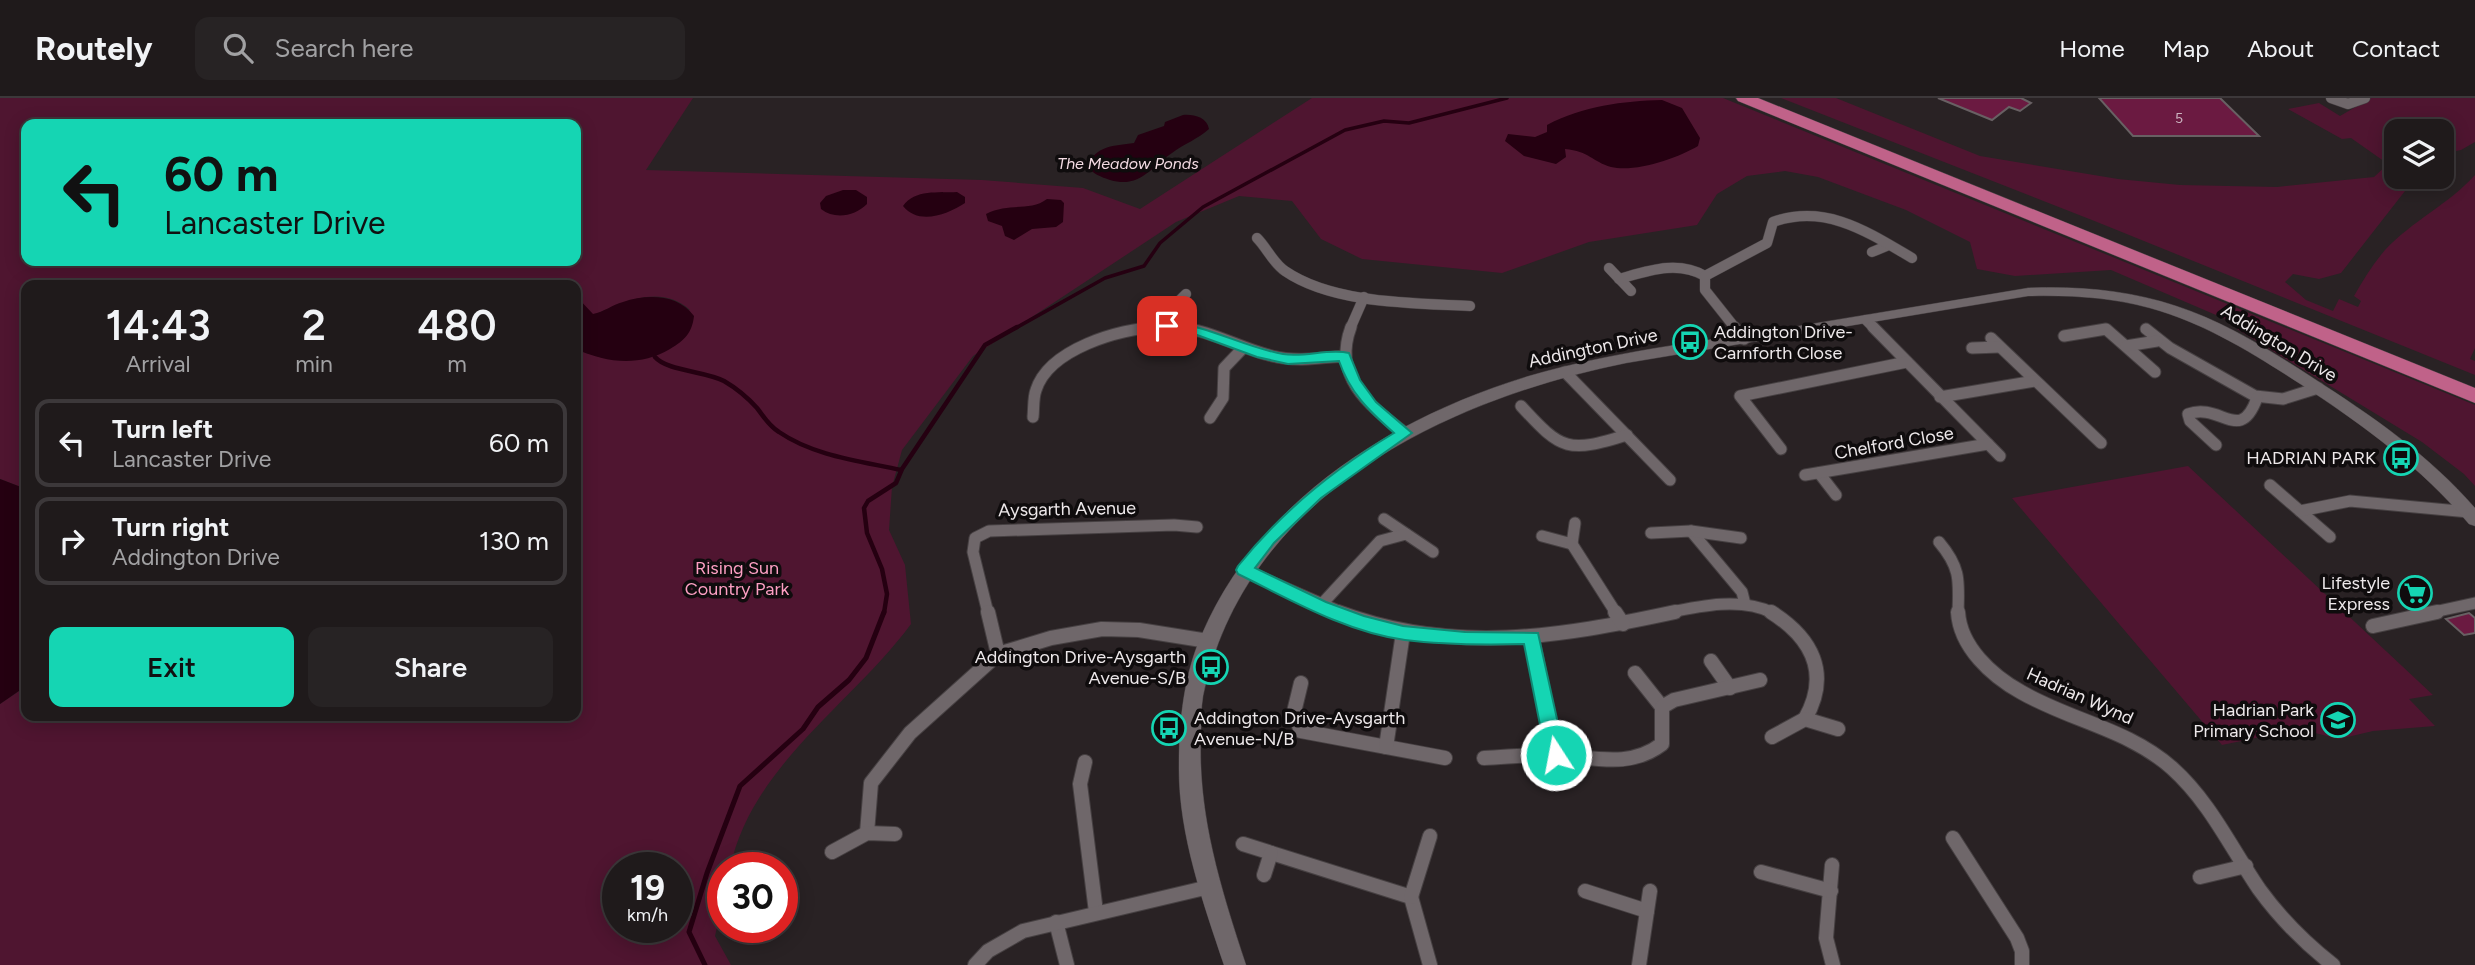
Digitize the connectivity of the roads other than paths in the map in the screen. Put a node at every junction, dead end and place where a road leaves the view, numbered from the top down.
1 (1744, 98) edge
2 (1765, 98) edge
3 (2331, 98) edge
4 (2365, 98) edge
5 (2343, 105) joint
6 (1258, 238) dead end
7 (1889, 245) junction
8 (1872, 252) dead end
9 (1912, 258) dead end
10 (1609, 268) dead end
11 (1705, 276) junction
12 (1619, 279) junction
13 (1631, 291) dead end
14 (1186, 294) dead end
15 (1364, 297) junction
16 (1470, 306) dead end
17 (1866, 320) junction
18 (1167, 326) junction
19 (2146, 329) dead end
20 (2064, 336) dead end
21 (1744, 339) junction
22 (2157, 341) junction
23 (2126, 346) junction
24 (1243, 348) junction
25 (1972, 348) dead end
26 (1344, 356) junction
27 (1907, 362) junction
28 (1565, 372) junction
29 (2155, 372) dead end
30 (2035, 381) junction
31 (2475, 383) edge
32 (2318, 388) junction
33 (2475, 396) edge
34 (1940, 397) junction
35 (2257, 398) junction
36 (1521, 406) dead end
37 (1033, 417) dead end
38 (1210, 418) dead end
39 (1405, 433) junction
40 (1627, 435) junction
41 (2101, 443) dead end
42 (1988, 444) junction
43 (2216, 444) dead end
44 (1781, 449) dead end
45 (2000, 456) dead end
46 (1661, 470) junction
47 (1819, 473) junction
48 (1646, 475) dead end
49 (1805, 475) dead end
50 (1670, 480) dead end
51 (2270, 485) dead end
52 (1836, 495) dead end
53 (2300, 511) junction
54 (2472, 516) edge
55 (1384, 519) dead end
56 (1576, 523) dead end
57 (1197, 527) dead end
58 (1691, 531) junction
59 (1651, 533) dead end
60 (1406, 534) junction
61 (1542, 536) dead end
62 (2330, 537) dead end
63 (1741, 538) dead end
64 (1938, 542) dead end
65 (1572, 544) junction
66 (1433, 552) dead end
67 (1244, 570) junction
68 (2475, 603) edge
69 (1745, 604) junction
70 (1320, 606) junction
71 (1623, 624) junction
72 (2373, 625) dead end
73 (1403, 633) junction
74 (1532, 637) junction
75 (1208, 642) junction
76 (998, 654) junction
77 (1711, 661) dead end
78 (1635, 673) dead end
79 (1760, 680) dead end
80 (1301, 683) dead end
81 (1730, 688) junction
82 (1662, 707) junction
83 (1805, 719) junction
84 (1838, 729) dead end
85 (1772, 737) dead end
86 (1386, 747) junction
87 (1556, 755) junction
88 (1445, 758) dead end
89 (1485, 758) dead end
90 (1085, 762) dead end
91 (867, 833) junction
92 (895, 834) dead end
93 (1430, 836) dead end
94 (1953, 838) dead end
95 (1243, 844) dead end
96 (832, 852) dead end
97 (1271, 853) junction
98 (1832, 865) dead end
99 (2246, 866) junction
100 (1761, 872) dead end
101 (1264, 875) dead end
102 (2200, 877) dead end
103 (1209, 887) junction
104 (1585, 891) dead end
105 (1650, 891) dead end
106 (1831, 891) junction
107 (1412, 897) junction
108 (1647, 911) junction
109 (1096, 912) junction
110 (1056, 922) junction
111 (975, 965) edge
112 (1067, 965) edge
113 (1235, 965) edge
114 (1430, 965) edge
115 (1639, 965) edge
116 (1833, 965) edge
117 (2022, 965) edge
118 (2333, 965) edge

1 - 33 highway
2 - 31 highway
3 - 5 street
4 - 5 street
6 - 15 street
7 - 8 street
7 - 9 street
7 - 11 street
10 - 12 street
11 - 12 street
11 - 21 street
12 - 13 street
14 - 18 street
15 - 16 street
15 - 26 street
17 - 21 street, Addington Drive
17 - 27 street, Chelford Close
17 - 32 street, Addington Drive
18 - 24 street
18 - 37 street
19 - 22 street
20 - 23 street
21 - 28 street, Addington Drive
22 - 23 street
22 - 35 street
23 - 29 street
24 - 26 street
24 - 38 street
25 - 30 street
26 - 39 street
27 - 34 street, Chelford Close
27 - 44 street
28 - 39 street, Addington Drive
28 - 40 street
30 - 34 street
30 - 41 street
32 - 35 street
32 - 54 street, Addington Drive
34 - 42 street, Chelford Close
35 - 43 street
36 - 40 street
39 - 67 street, Addington Drive
40 - 46 street
42 - 45 street, Chelford Close
42 - 47 street, Chelford Close
46 - 48 street
46 - 50 street
47 - 49 street, Chelford Close
47 - 52 street
51 - 53 street
53 - 54 street
53 - 62 street
55 - 60 street
56 - 65 street
57 - 76 street, Aysgarth Avenue
58 - 59 street
58 - 63 street
58 - 69 street
60 - 66 street
60 - 70 street
61 - 65 street
64 - 99 street, Hadrian Wynd
65 - 71 street
67 - 70 street
67 - 75 street, Addington Drive
68 - 72 street
69 - 71 street
69 - 83 street
70 - 73 street
71 - 74 street
73 - 74 street
73 - 86 street
74 - 87 street
75 - 76 street
75 - 103 street, Addington Drive
76 - 91 street
77 - 81 street
78 - 82 street
79 - 81 street
80 - 86 street
81 - 82 street
82 - 87 street
83 - 84 street
83 - 85 street
86 - 88 street
87 - 89 street
90 - 109 street
91 - 92 street
91 - 96 street
93 - 107 street
94 - 117 street
95 - 97 street
97 - 101 street
97 - 107 street
98 - 106 street
99 - 102 street
99 - 118 street, Hadrian Wynd
100 - 106 street
103 - 109 street
103 - 113 street, Addington Drive
104 - 108 street
105 - 108 street
106 - 116 street
107 - 114 street
108 - 115 street
109 - 110 street
110 - 111 street
110 - 112 street

